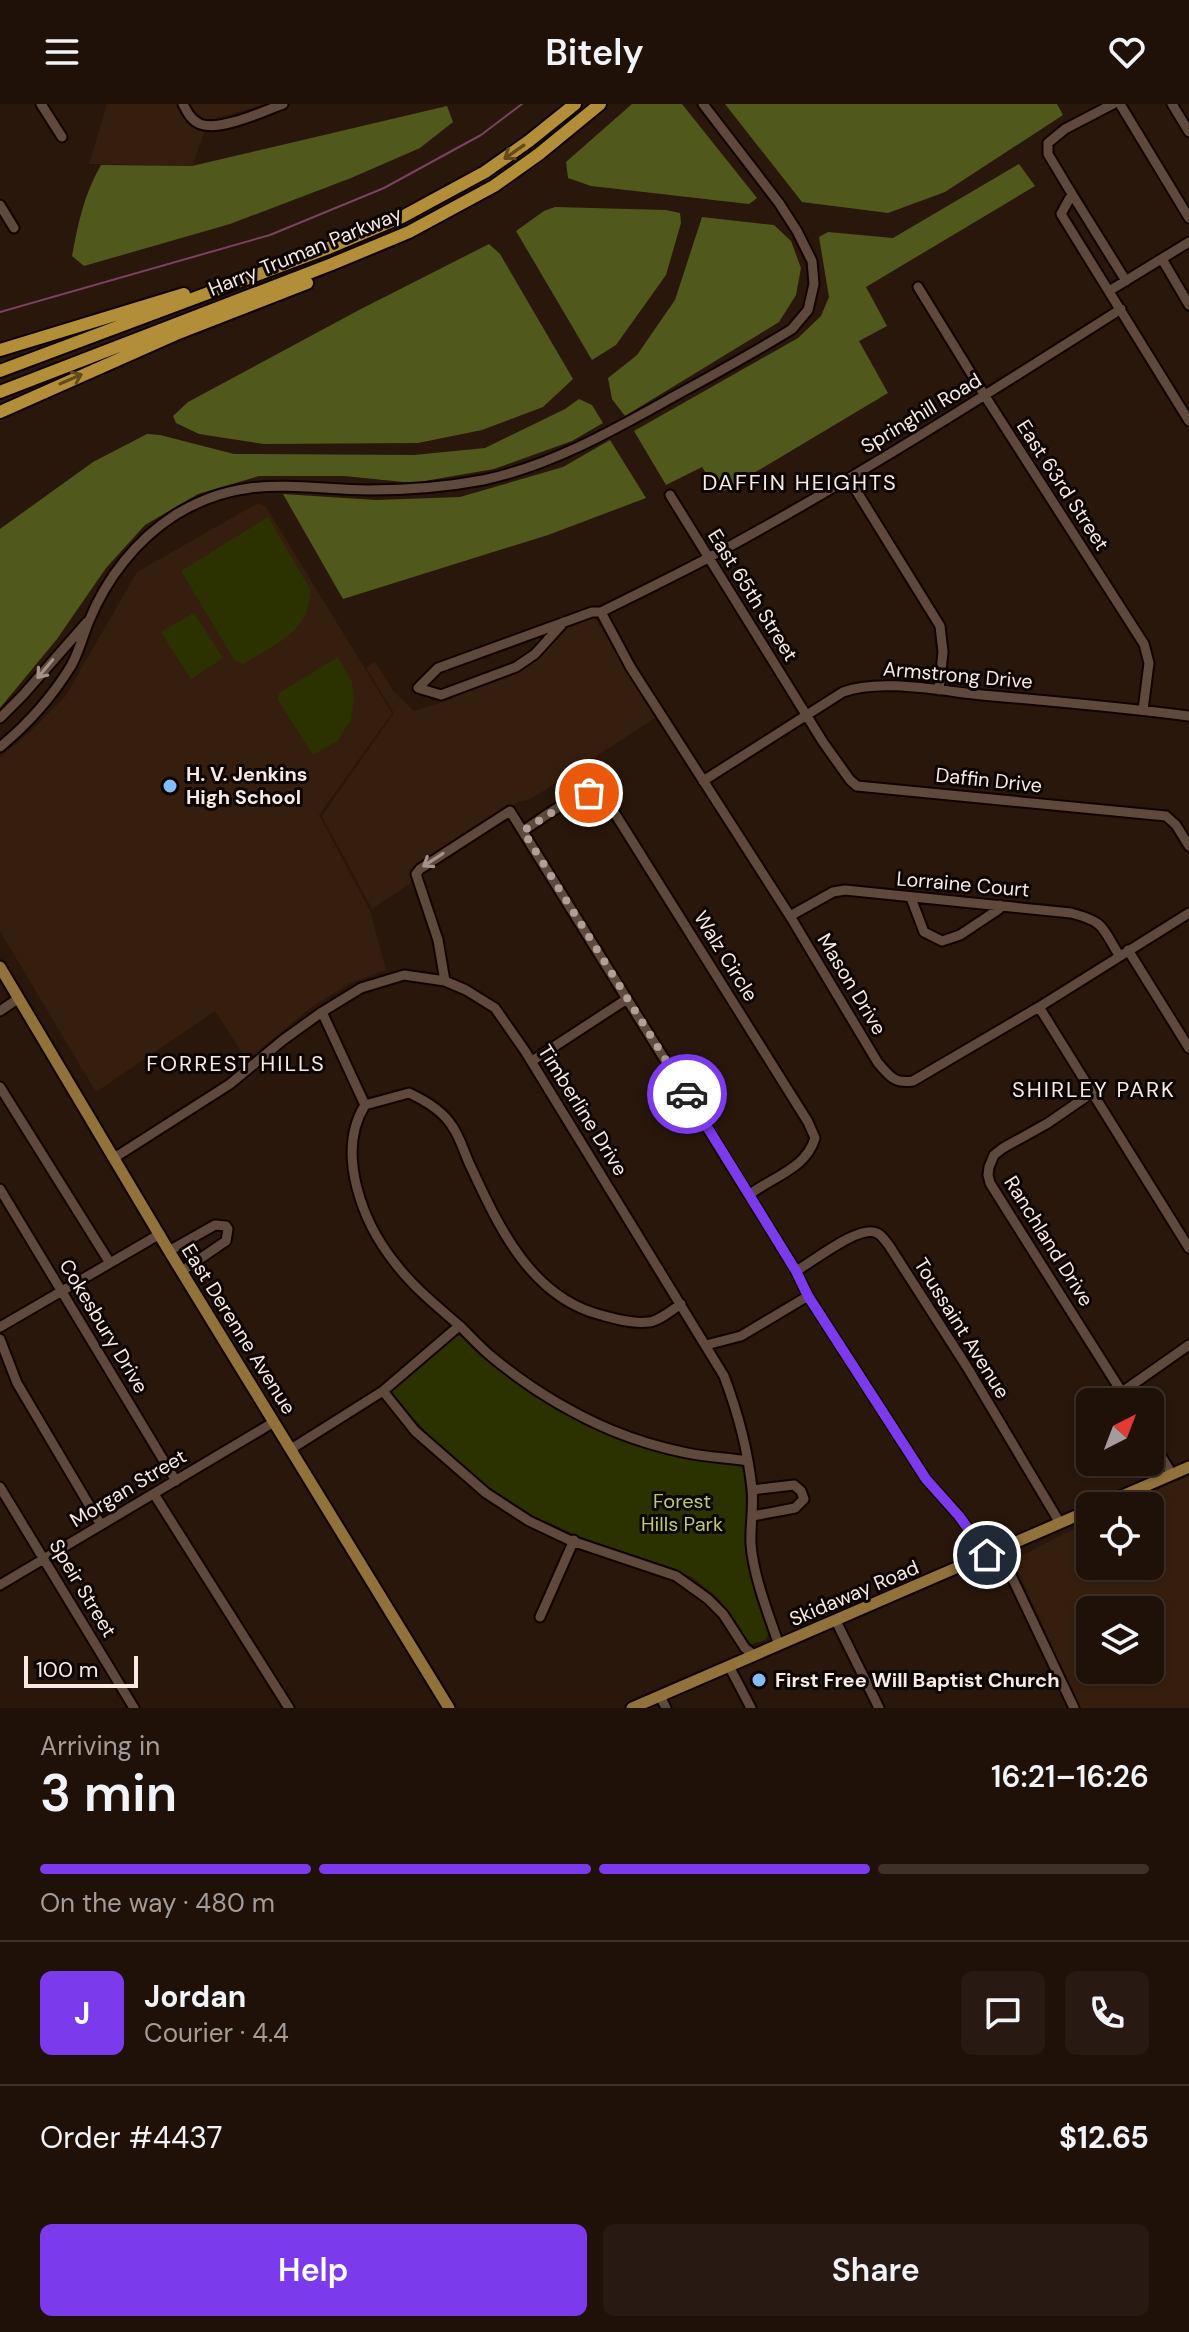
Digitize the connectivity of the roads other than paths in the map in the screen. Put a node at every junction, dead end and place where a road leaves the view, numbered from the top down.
1 (41, 104) edge
2 (183, 104) edge
3 (283, 104) edge
4 (575, 104) edge
5 (600, 104) edge
6 (703, 104) edge
7 (1113, 104) edge
8 (1120, 104) edge
9 (1172, 104) edge
10 (1189, 132) edge
11 (62, 137) dead end
12 (1072, 194) junction
13 (0, 205) edge
14 (446, 213) junction
15 (1189, 218) edge
16 (14, 228) dead end
17 (1189, 242) edge
18 (1162, 259) junction
19 (268, 271) junction
20 (1126, 281) junction
21 (918, 287) dead end
22 (1109, 291) junction
23 (1189, 305) edge
24 (1121, 309) junction
25 (0, 350) edge
26 (0, 371) edge
27 (0, 392) edge
28 (985, 396) junction
29 (0, 412) edge
30 (1189, 421) edge
31 (849, 479) junction
32 (670, 495) dead end
33 (708, 558) junction
34 (601, 612) junction
35 (89, 620) junction
36 (564, 622) junction
37 (939, 690) junction
38 (1143, 710) junction
39 (807, 715) junction
40 (1189, 716) edge
41 (0, 718) edge
42 (0, 747) edge
43 (703, 781) junction
44 (523, 831) junction
45 (1189, 846) edge
46 (911, 898) junction
47 (1000, 905) junction
48 (1189, 913) edge
49 (790, 916) junction
50 (1128, 950) junction
51 (1119, 955) junction
52 (0, 967) edge
53 (445, 981) junction
54 (19, 998) junction
55 (627, 999) junction
56 (1039, 1007) junction
57 (0, 1011) edge
58 (322, 1012) junction
59 (1189, 1048) edge
60 (532, 1061) junction
61 (0, 1087) edge
62 (1093, 1092) junction
63 (365, 1105) junction
64 (114, 1158) junction
65 (0, 1189) edge
66 (749, 1195) junction
67 (160, 1234) junction
68 (1189, 1248) edge
69 (169, 1251) junction
70 (110, 1263) junction
71 (182, 1271) junction
72 (796, 1271) junction
73 (62, 1291) junction
74 (808, 1296) junction
75 (681, 1304) junction
76 (459, 1326) junction
77 (0, 1327) edge
78 (0, 1339) edge
79 (706, 1345) junction
80 (1189, 1345) edge
81 (1119, 1388) edge
82 (1128, 1388) edge
83 (383, 1391) junction
84 (274, 1422) junction
85 (291, 1449) junction
86 (748, 1461) junction
87 (1164, 1461) edge
88 (1189, 1467) edge
89 (1172, 1474) junction
90 (176, 1481) junction
91 (0, 1487) edge
92 (752, 1490) junction
93 (1131, 1492) edge
94 (154, 1494) junction
95 (753, 1516) junction
96 (1076, 1516) edge
97 (1060, 1523) junction
98 (101, 1525) junction
99 (574, 1540) junction
100 (993, 1552) junction
101 (44, 1559) junction
102 (0, 1585) edge
103 (540, 1617) dead end
104 (836, 1621) junction
105 (779, 1645) junction
106 (754, 1655) junction
107 (729, 1666) junction
108 (660, 1696) junction
109 (134, 1708) edge
110 (289, 1708) edge
111 (449, 1708) edge
112 (632, 1708) edge
113 (666, 1708) edge
114 (751, 1708) edge
115 (879, 1708) edge
116 (1074, 1708) edge

1 - 11 street
2 - 3 street
4 -> 19 highway, Harry Truman Parkway
5 - 14 highway, Harry Truman Parkway
6 - 35 street
7 - 12 street
8 - 15 street
9 - 10 street
12 - 20 street
12 - 22 street
13 - 16 street
14 - 27 highway, Harry Truman Parkway
29 -> 14 highway
17 - 18 street
18 - 20 street
18 - 23 street
19 - 25 highway
19 - 26 highway, Harry Truman Parkway
20 - 22 street
21 - 28 street, East 63rd Street
22 - 24 street
24 - 28 street, Springhill Road
24 - 30 street
28 - 31 street, Springhill Road
28 - 38 street, East 63rd Street
31 - 33 street, Springhill Road
31 - 37 street
32 - 33 street, East 65th Street
33 - 34 street, Springhill Road
33 - 39 street, East 65th Street
34 - 36 street, Springhill Road
34 - 43 street, Mason Drive
35 -> 41 street
35 - 42 street
36 - 36 street, Springhill Road
37 - 38 street, Armstrong Drive
37 - 39 street, Armstrong Drive
38 - 40 street, Armstrong Drive
39 - 43 street, Armstrong Drive
39 - 45 street, Daffin Drive
43 - 49 street, Mason Drive
44 -> 53 street
44 - 55 street
44 - 66 street, Walz Circle
46 - 47 street, Lorraine Court
46 - 47 street
46 - 49 street, Lorraine Court
47 - 51 street, Lorraine Court
48 - 50 street, Mason Drive
49 - 56 street, Mason Drive
50 - 51 street, Mason Drive
50 - 59 street
51 - 56 street, Mason Drive
52 - 54 main road, East Derenne Avenue
53 - 58 street, Timberline Drive
53 - 60 street, Timberline Drive
54 - 57 street
54 - 64 main road, East Derenne Avenue
55 - 60 street
55 - 66 street
56 - 62 street
58 - 63 street
58 - 64 street, Timberline Drive
60 - 75 street, Timberline Drive
61 - 70 street
62 - 68 street
62 - 81 street, Ranchland Drive
63 - 75 street
63 - 76 street
64 - 67 main road, East Derenne Avenue
65 - 73 street, Cokesbury Drive
66 - 72 street
67 - 69 main road, East Derenne Avenue
67 - 70 street
69 - 71 main road, East Derenne Avenue
69 - 71 street
70 - 73 street
71 - 84 main road, East Derenne Avenue
72 - 74 street
72 - 97 street, Toussaint Avenue
73 - 77 street
73 - 90 street, Cokesbury Drive
74 - 79 street
74 - 100 street
75 - 79 street, Timberline Drive
76 - 83 street
76 - 86 street
78 - 98 street
79 - 86 street, Timberline Drive
80 - 82 street
83 - 85 street
83 - 99 street
84 - 85 main road, East Derenne Avenue
84 - 90 street, Morgan Street
85 - 111 main road, East Derenne Avenue
86 - 92 street, Timberline Drive
87 - 89 street
88 - 89 main road
89 - 93 main road
90 - 94 street, Morgan Street
91 - 101 street, Speir Street
92 - 95 street, Timberline Drive
92 - 95 street
94 - 98 street, Morgan Street
94 - 110 street
95 - 105 street, Timberline Drive
96 - 97 main road, Skidaway Road
97 - 100 main road, Skidaway Road
98 - 101 street, Morgan Street
99 - 103 street
99 - 106 street
100 - 104 main road, Skidaway Road
100 - 116 street
101 - 102 street, Morgan Street
101 - 109 street, Speir Street
104 - 105 main road, Skidaway Road
104 - 115 street
105 - 106 main road, Skidaway Road
106 - 107 main road, Skidaway Road
107 - 108 main road, Skidaway Road
107 - 114 street
108 - 112 main road, Skidaway Road
108 - 113 street

